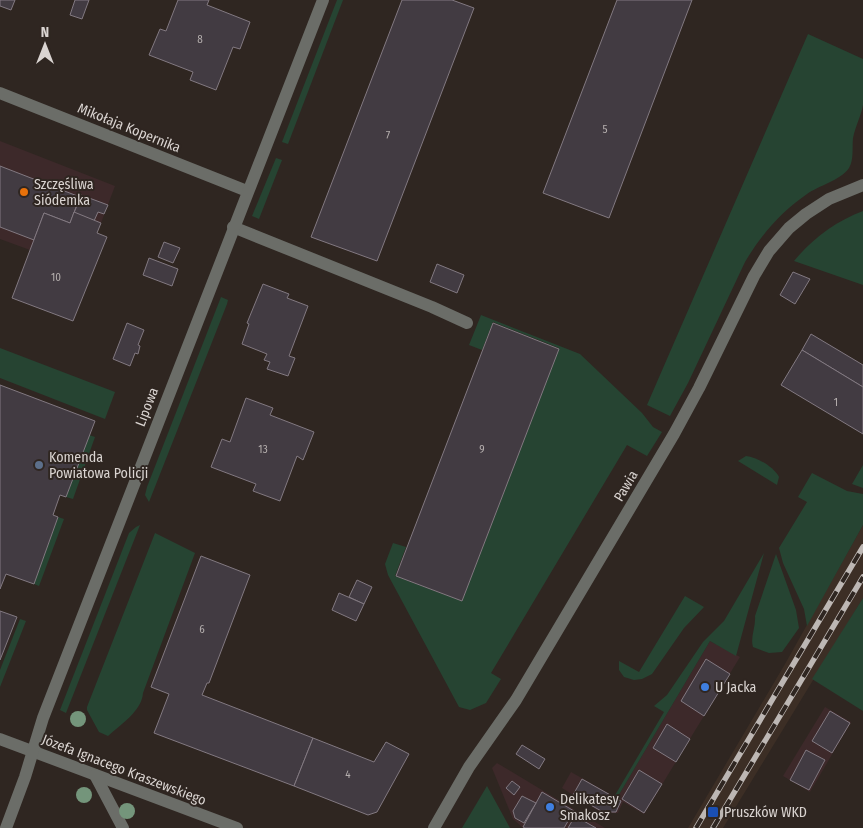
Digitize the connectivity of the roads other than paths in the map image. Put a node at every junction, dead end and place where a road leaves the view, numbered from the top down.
1 (323, 0) edge
2 (0, 94) edge
3 (863, 185) edge
4 (247, 191) junction
5 (233, 227) junction
6 (467, 323) dead end
7 (0, 739) edge
8 (32, 751) junction
9 (95, 775) junction
10 (6, 828) edge
11 (123, 828) edge
12 (237, 828) edge
13 (434, 828) edge

1 - 4 street, Lipowa
2 - 4 street, Mikołaja Kopernika
3 - 13 street, Pawia
4 - 5 street, Lipowa
5 - 6 street
5 - 8 street, Lipowa
7 - 8 street, Józefa Ignacego Kraszewskiego
8 - 9 street, Józefa Ignacego Kraszewskiego
8 - 10 street, Lipowa
9 - 11 street
9 - 12 street, Józefa Ignacego Kraszewskiego

